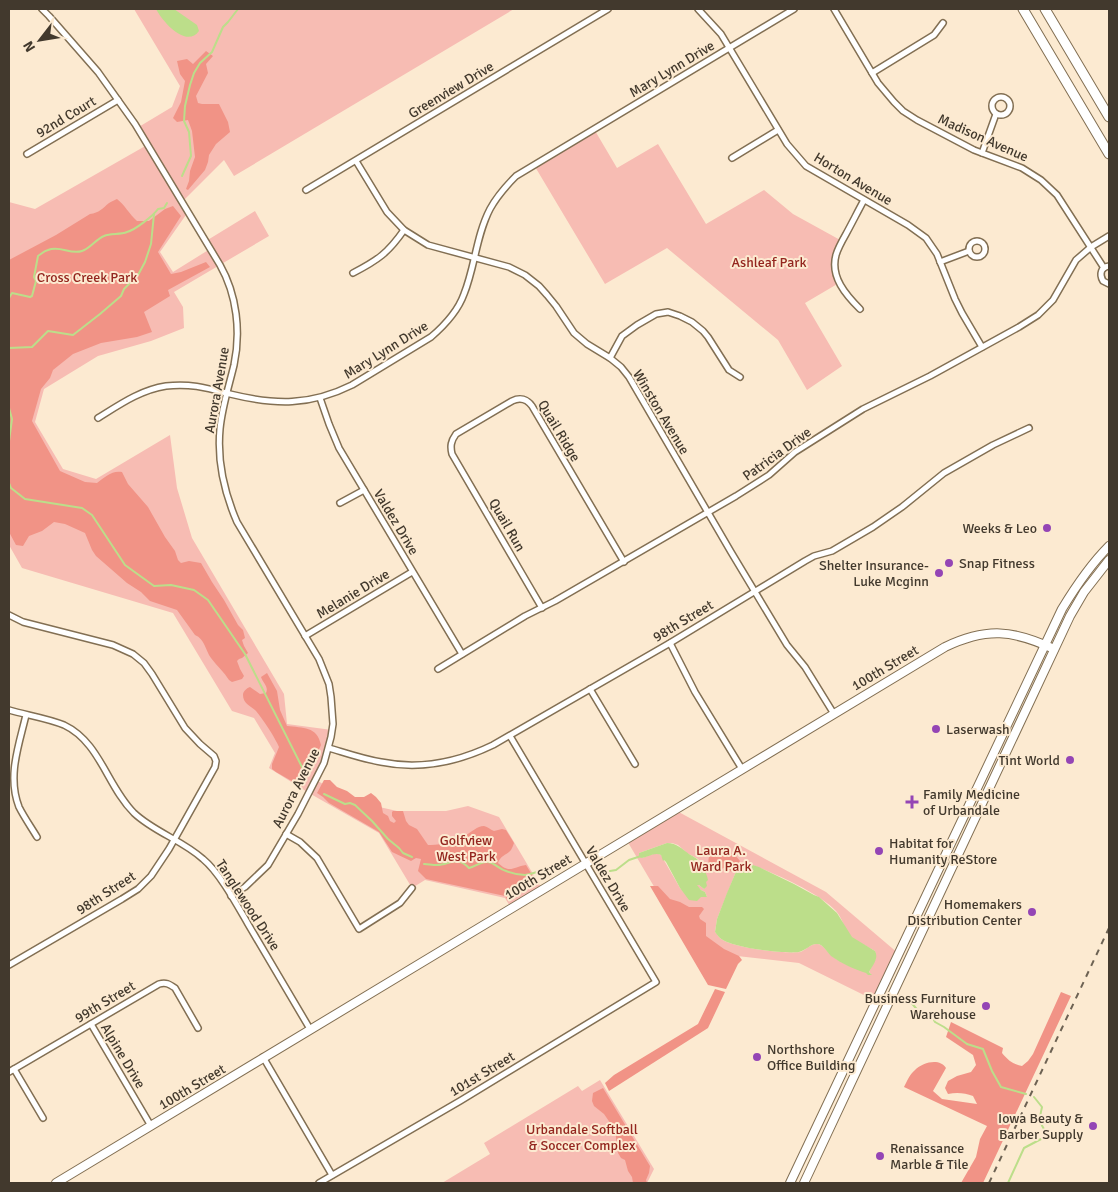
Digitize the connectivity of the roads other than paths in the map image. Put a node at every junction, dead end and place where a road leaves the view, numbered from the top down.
1 (608, 9) edge
2 (698, 9) edge
3 (794, 9) edge
4 (834, 9) edge
5 (1024, 9) edge
6 (1045, 9) edge
7 (45, 10) edge
8 (943, 22) dead end
9 (729, 47) junction
10 (872, 73) junction
11 (118, 100) junction
12 (996, 114) dead end
13 (1109, 117) edge
14 (778, 130) junction
15 (982, 152) junction
16 (27, 154) dead end
17 (1109, 154) edge
18 (732, 158) dead end
19 (356, 161) junction
20 (306, 190) dead end
21 (864, 200) junction
22 (404, 230) junction
23 (1109, 236) edge
24 (1090, 247) junction
25 (969, 251) dead end
26 (474, 258) junction
27 (940, 262) junction
28 (1107, 267) edge
29 (353, 273) dead end
30 (1109, 284) edge
31 (860, 309) dead end
32 (982, 347) junction
33 (610, 358) junction
34 (740, 377) dead end
35 (226, 393) junction
36 (320, 398) junction
37 (98, 418) dead end
38 (1029, 428) dead end
39 (452, 454) joint
40 (364, 490) junction
41 (340, 503) dead end
42 (708, 513) junction
43 (1109, 546) edge
44 (1109, 560) edge
45 (624, 562) junction
46 (412, 572) junction
47 (754, 591) junction
48 (542, 608) junction
49 (9, 615) edge
50 (305, 636) junction
51 (670, 643) junction
52 (1044, 644) junction
53 (1054, 649) junction
54 (462, 654) junction
55 (438, 669) dead end
56 (590, 689) junction
57 (9, 710) edge
58 (834, 714) junction
59 (26, 715) junction
60 (510, 736) junction
61 (329, 748) junction
62 (635, 764) dead end
63 (742, 769) junction
64 (286, 834) junction
65 (37, 837) dead end
66 (174, 840) junction
67 (586, 863) junction
68 (412, 888) dead end
69 (232, 896) junction
70 (9, 966) edge
71 (656, 982) joint
72 (91, 1024) junction
73 (198, 1028) dead end
74 (310, 1029) junction
75 (263, 1057) junction
76 (11, 1071) edge
77 (43, 1118) dead end
78 (151, 1126) junction
79 (332, 1175) junction
80 (56, 1183) edge
81 (319, 1183) edge
82 (790, 1183) edge
83 (804, 1183) edge

1 - 19 street, Greenview Drive
2 - 9 street, Horton Avenue
3 - 9 street, Mary Lynn Drive
4 - 10 street, Madison Avenue
5 - 17 main road
6 - 13 main road
7 - 11 street, Aurora Avenue
8 - 10 street
9 - 14 street, Horton Avenue
9 - 26 street, Mary Lynn Drive
10 - 15 street, Madison Avenue
11 - 16 street, 92nd Court
11 - 35 street, Aurora Avenue
12 - 15 street
14 - 18 street
14 - 21 street, Horton Avenue
15 - 24 street, Madison Avenue
19 - 20 street, Greenview Drive
19 - 22 street, Winston Avenue
21 - 27 street, Horton Avenue
21 - 31 street
22 - 26 street, Winston Avenue
22 - 29 street
23 - 24 street, Patricia Drive
24 - 28 street, Madison Avenue
24 - 32 street, Patricia Drive
25 - 27 street
26 - 33 street, Winston Avenue
26 - 36 street, Mary Lynn Drive
27 - 32 street, Horton Avenue
28 - 30 street, Madison Avenue
32 - 42 street, Patricia Drive
33 - 34 street
33 - 42 street, Winston Avenue
35 - 36 street, Mary Lynn Drive
35 - 37 street, Mary Lynn Drive
35 - 50 street, Aurora Avenue
36 - 40 street, Valdez Drive
38 - 47 street, 98th Street
39 - 45 street, Quail Ridge
39 - 48 street, Quail Run
40 - 41 street
40 - 46 street, Valdez Drive
42 - 45 street, Patricia Drive
42 - 47 street, Winston Avenue
43 - 52 main road
44 - 53 main road
45 - 48 street, Patricia Drive
46 - 50 street, Melanie Drive
46 - 54 street, Valdez Drive
47 - 51 street, 98th Street
47 - 58 street, Winston Avenue
48 - 54 street, Patricia Drive
49 - 66 street, 98th Street
50 - 61 street, Aurora Avenue
51 - 56 street, 98th Street
51 - 63 street
52 - 53 main road, 100th Street
52 - 58 main road, 100th Street
52 - 82 main road
53 - 83 main road
54 - 55 street, Patricia Drive
56 - 60 street, 98th Street
56 - 62 street
57 - 59 street, Tanglewood Drive
58 - 63 main road, 100th Street
59 - 65 street
59 - 66 street, Tanglewood Drive
60 - 61 street, 98th Street
60 - 67 street, Valdez Drive
61 - 64 street, Aurora Avenue
63 - 67 main road, 100th Street
64 - 68 street
64 - 69 street, Aurora Avenue
66 - 69 street, Tanglewood Drive
66 - 70 street, 98th Street
67 - 71 street, Valdez Drive
67 - 74 main road, 100th Street
69 - 74 street, Tanglewood Drive
71 - 79 street, 101st Street
72 - 73 street, 99th Street
72 - 76 street, 99th Street
72 - 78 street, Alpine Drive
74 - 75 main road, 100th Street
75 - 78 main road, 100th Street
75 - 79 street
76 - 77 street
78 - 80 main road, 100th Street
79 - 81 street, 101st Street

